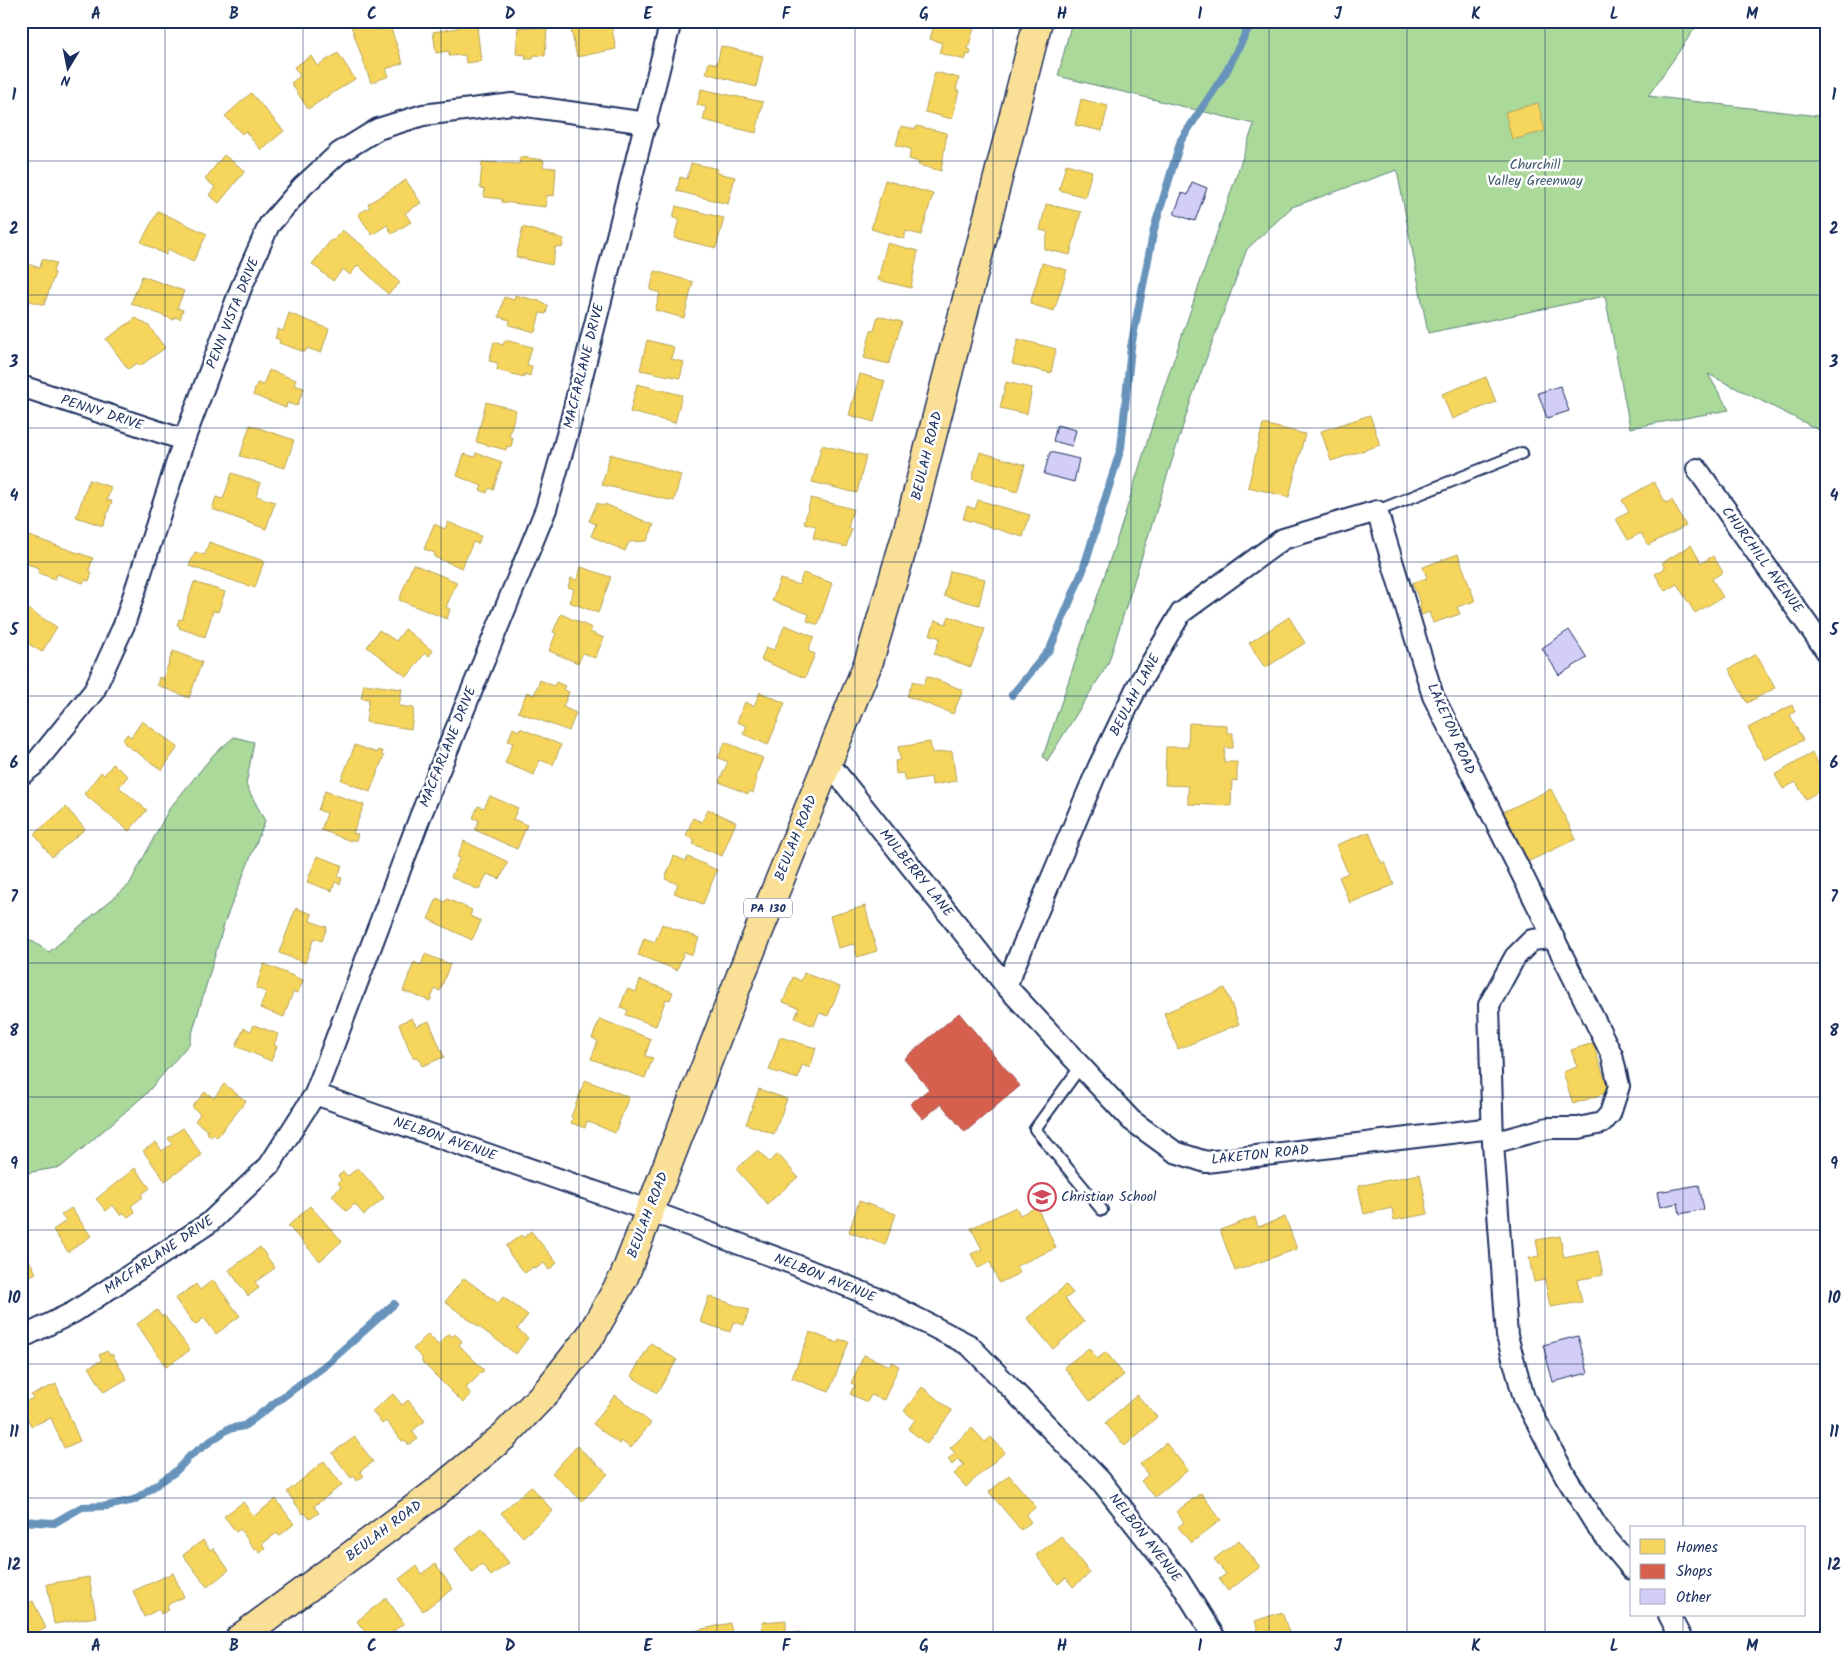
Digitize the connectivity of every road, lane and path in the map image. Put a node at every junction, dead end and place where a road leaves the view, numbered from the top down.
1 (671, 21) edge
2 (1038, 21) edge
3 (646, 123) junction
4 (21, 386) edge
5 (184, 440) junction
6 (1522, 453) dead end
7 (1697, 469) dead end
8 (1377, 511) junction
9 (1827, 652) edge
10 (827, 761) junction
11 (21, 775) edge
12 (1552, 938) junction
13 (1006, 986) junction
14 (1081, 1066) junction
15 (315, 1094) junction
16 (1493, 1135) junction
17 (1102, 1210) dead end
18 (650, 1211) junction
19 (21, 1338) edge
20 (1630, 1566) edge
21 (1670, 1616) edge
22 (240, 1638) edge
23 (1215, 1638) edge
24 (1681, 1638) edge

1 - 3 street, MACFARLANE DRIVE
2 - 10 main road, BEULAH ROAD / PA 130
3 - 5 street, PENN VISTA DRIVE
3 - 15 street, MACFARLANE DRIVE
4 - 5 street, PENNY DRIVE
5 - 11 street, PENN VISTA DRIVE
6 - 8 lane
7 - 9 street, CHURCHILL AVENUE
8 - 12 street, LAKETON ROAD
8 - 13 street, BEULAH LANE
10 - 13 street, MULBERRY LANE
10 - 18 main road, BEULAH ROAD / PA 130
12 - 16 street
12 - 16 street, LAKETON ROAD
13 - 14 street, LAKETON ROAD
14 - 16 street, LAKETON ROAD
14 - 17 lane
15 - 18 street, NELBON AVENUE
15 - 19 street, MACFARLANE DRIVE
16 - 20 street
18 - 22 main road, BEULAH ROAD / PA 130
18 - 23 street, NELBON AVENUE
21 - 24 street

